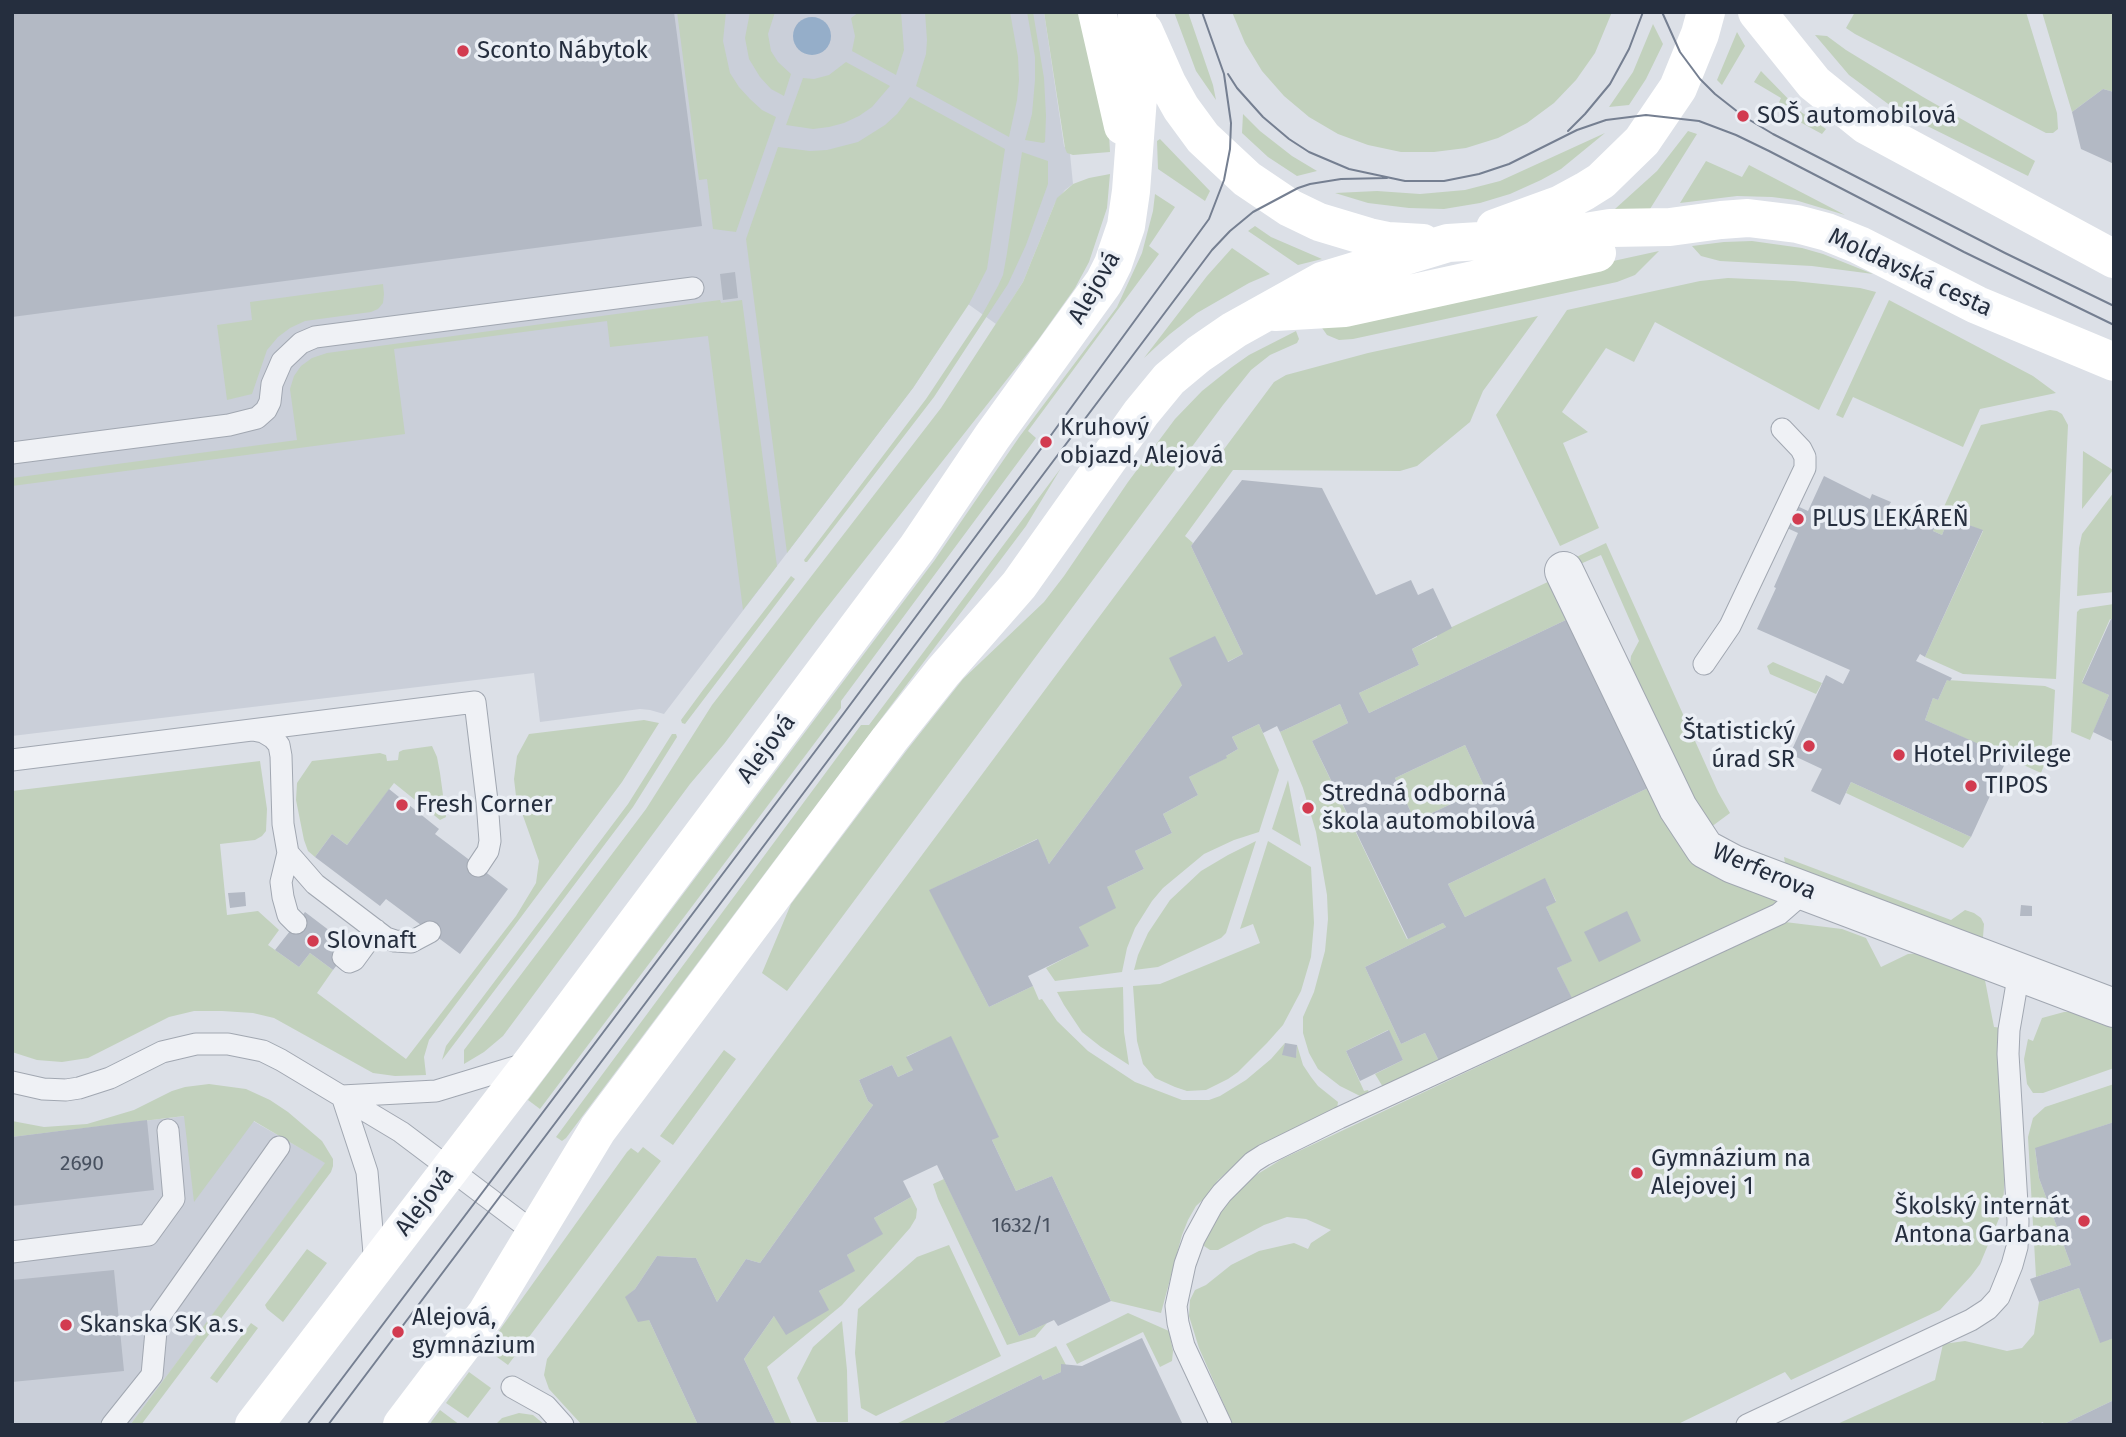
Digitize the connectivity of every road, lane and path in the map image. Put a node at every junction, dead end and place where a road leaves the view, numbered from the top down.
1 (1097, 12) edge
2 (1706, 12) edge
3 (1138, 13) edge
4 (1771, 22) edge
5 (1133, 173) junction
6 (1670, 227) junction
7 (1448, 243) junction
8 (2114, 259) edge
9 (693, 288) dead end
10 (1262, 313) junction
11 (2114, 362) edge
12 (1782, 429) dead end
13 (12, 453) edge
14 (1564, 571) dead end
15 (1704, 664) dead end
16 (251, 730) junction
17 (12, 760) edge
18 (288, 853) junction
19 (478, 866) dead end
20 (1801, 888) junction
21 (296, 923) dead end
22 (376, 930) junction
23 (430, 932) dead end
24 (343, 957) dead end
25 (2019, 972) junction
26 (2114, 1009) edge
27 (533, 1061) junction
28 (12, 1082) edge
29 (342, 1096) junction
30 (167, 1130) dead end
31 (279, 1147) dead end
32 (451, 1169) junction
33 (535, 1233) junction
34 (12, 1252) edge
35 (375, 1265) junction
36 (512, 1387) dead end
37 (112, 1425) edge
38 (254, 1425) edge
39 (402, 1425) edge
40 (563, 1425) edge
41 (1221, 1425) edge
42 (1747, 1425) edge

1 - 5 street
2 - 7 street
3 - 5 street, Alejová
3 - 7 street
4 - 8 street
5 - 27 street, Alejová
6 - 7 street, Moldavská cesta
6 - 10 street
6 - 11 street, Moldavská cesta
7 - 10 street
9 - 13 lane
10 - 33 street
12 - 15 lane
14 - 20 street, Werferova
16 - 17 lane
16 - 18 lane
16 - 19 lane
18 - 21 lane
18 - 22 lane
20 - 25 street, Werferova
20 - 41 lane
22 - 23 lane
22 - 24 lane
25 - 26 street, Werferova
25 - 42 lane
27 - 29 lane
27 - 32 street, Alejová
28 - 29 lane
29 - 32 lane
29 - 35 lane
30 - 34 lane
31 - 37 lane
32 - 33 lane
32 - 35 street, Alejová
33 - 39 street
35 - 38 street, Alejová
36 - 40 lane

